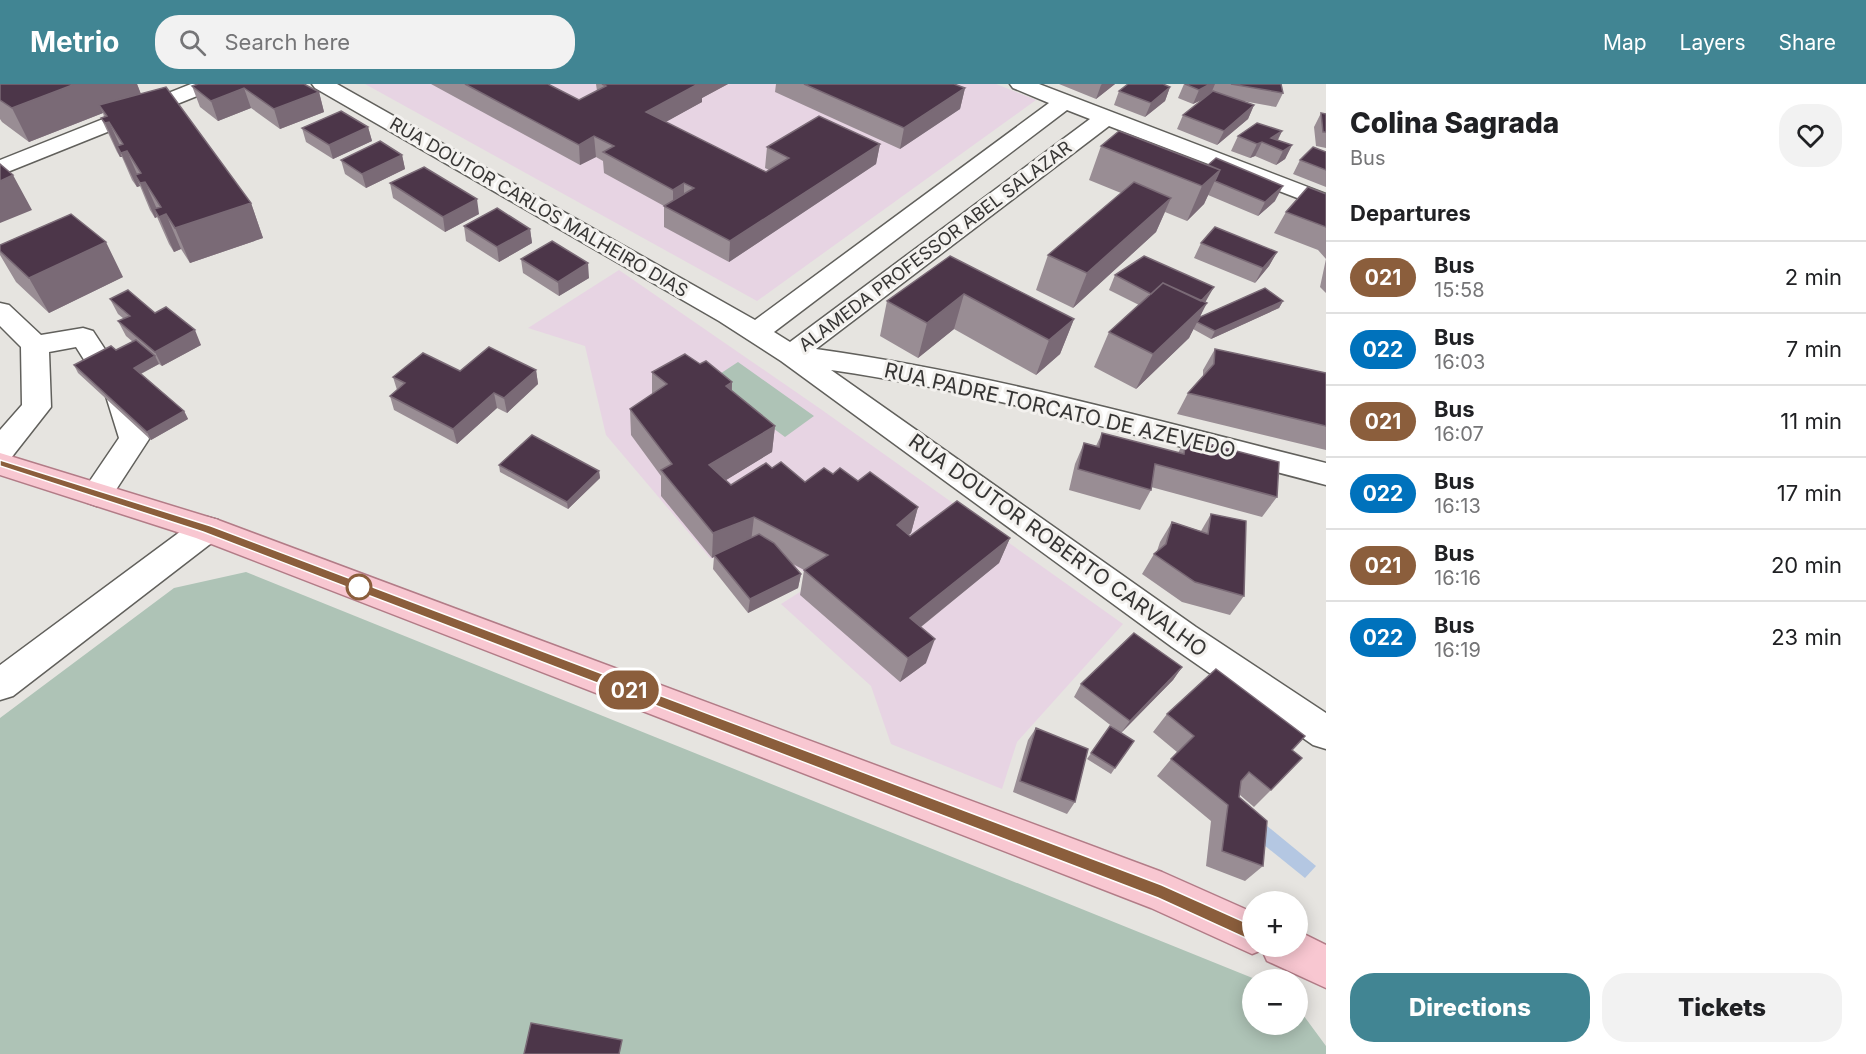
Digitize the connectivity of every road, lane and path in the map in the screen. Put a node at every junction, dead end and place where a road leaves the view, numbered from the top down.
1 (210, 84) edge
2 (322, 84) edge
3 (1020, 84) edge
4 (1065, 101) junction
5 (1105, 118) junction
6 (0, 168) edge
7 (1326, 202) edge
8 (0, 311) edge
9 (756, 332) junction
10 (35, 345) junction
11 (792, 355) junction
12 (0, 450) edge
13 (0, 464) edge
14 (1326, 474) edge
15 (97, 494) junction
16 (207, 529) junction
17 (0, 685) edge
18 (1326, 733) edge
19 (1242, 928) edge
20 (1306, 957) edge
21 (1326, 966) edge

1 - 6 street
2 - 9 street, RUA DOUTOR CARLOS MALHEIRO DIAS
3 - 4 street
4 - 5 street
4 - 9 street, ALAMEDA PROFESSOR ABEL SALAZAR
5 - 7 street
5 - 11 street, ALAMEDA PROFESSOR ABEL SALAZAR
8 - 10 street
9 - 11 street, ALAMEDA PROFESSOR ABEL SALAZAR
10 - 12 street
10 - 15 street
11 - 14 street, RUA PADRE TORCATO DE AZEVEDO
11 - 18 street, RUA DOUTOR ROBERTO CARVALHO
13 - 15 main road
15 - 16 main road
16 - 17 street
16 - 19 main road
20 - 21 main road

